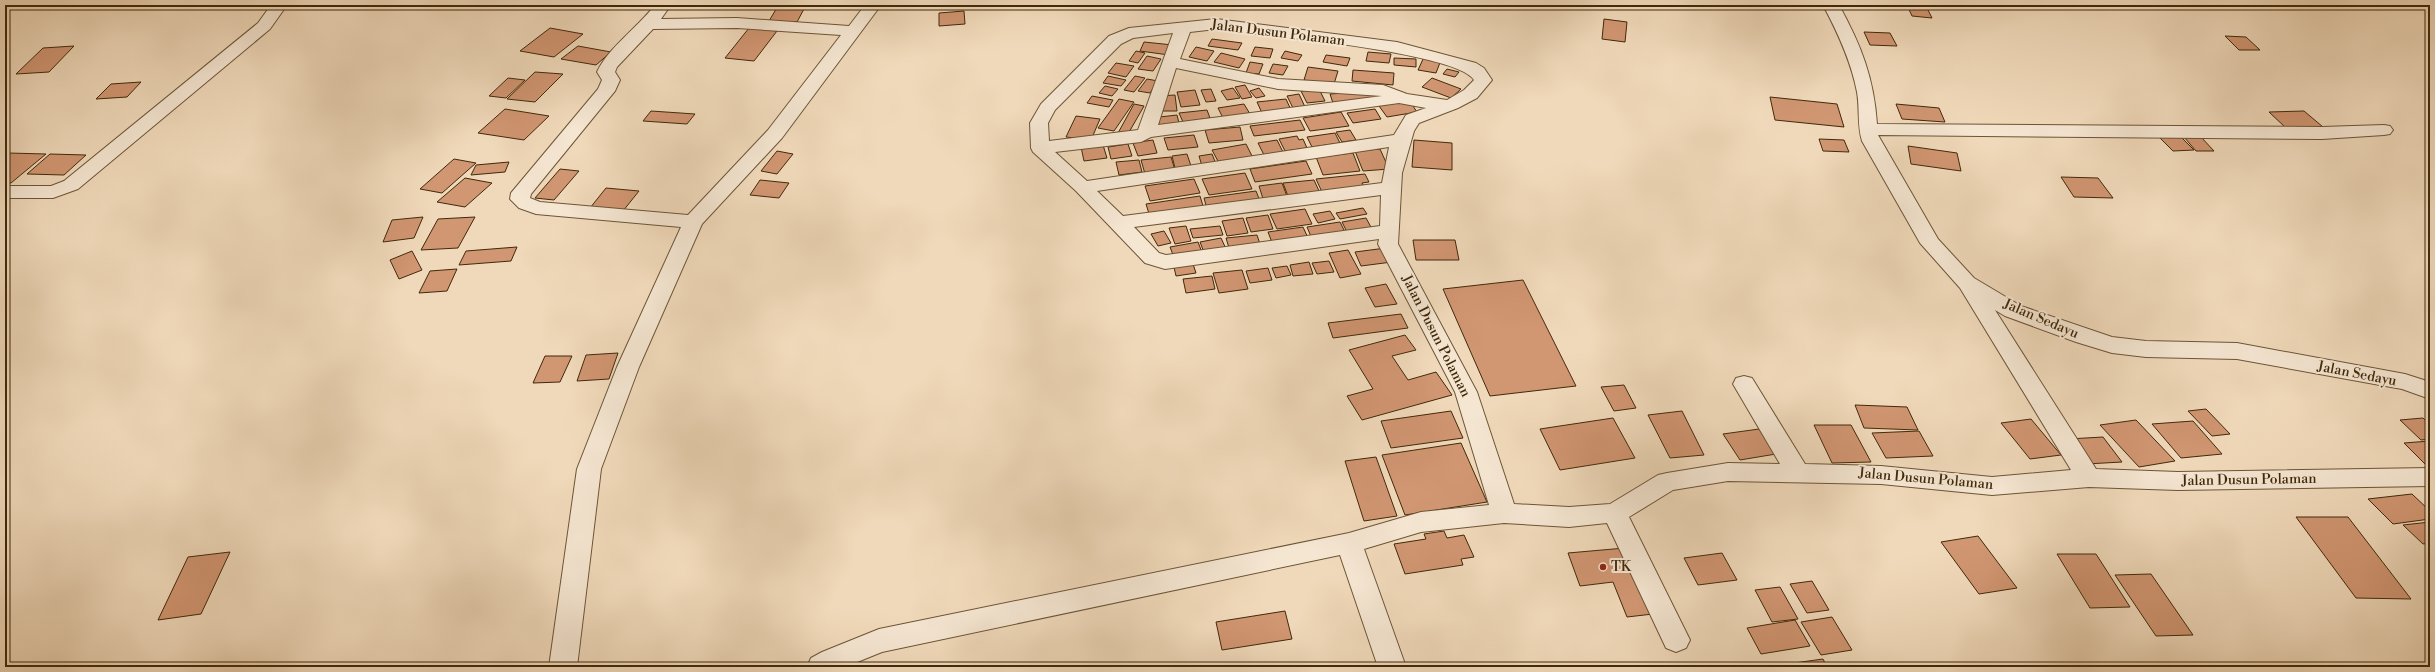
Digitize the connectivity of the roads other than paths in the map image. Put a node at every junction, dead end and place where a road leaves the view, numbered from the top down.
1 (279, 5) edge
2 (873, 5) edge
3 (1830, 5) edge
4 (660, 9) dead end
5 (649, 24) junction
6 (1184, 28) junction
7 (852, 31) junction
8 (1170, 62) junction
9 (1403, 99) junction
10 (1451, 105) junction
11 (1866, 129) junction
12 (2384, 130) dead end
13 (1146, 132) junction
14 (1400, 140) junction
15 (1040, 148) junction
16 (1084, 187) junction
17 (1390, 188) junction
18 (5, 192) edge
19 (693, 222) junction
20 (1120, 223) junction
21 (1390, 230) junction
22 (1967, 283) junction
23 (1744, 384) dead end
24 (2430, 392) edge
25 (1797, 472) junction
26 (2430, 477) edge
27 (2089, 478) junction
28 (1504, 513) junction
29 (1615, 513) junction
30 (1348, 543) junction
31 (1676, 640) dead end
32 (563, 667) edge
33 (821, 667) edge
34 (1392, 667) edge

1 - 18 street
2 - 7 street
3 - 11 street, Jalan Sedayu
4 - 5 street
5 - 7 street
5 - 19 street
6 - 8 street
6 - 10 street, Jalan Dusun Polaman
6 - 15 street, Jalan Dusun Polaman
7 - 19 street
8 - 9 street
8 - 13 street
9 - 10 street
9 - 13 street
10 - 14 street, Jalan Dusun Polaman
11 - 12 street
11 - 22 street, Jalan Sedayu
13 - 15 street
14 - 16 street
14 - 17 street, Jalan Dusun Polaman
15 - 16 street
16 - 20 street
17 - 20 street
17 - 21 street, Jalan Dusun Polaman
19 - 32 street
20 - 21 street
21 - 28 street, Jalan Dusun Polaman
22 - 24 street, Jalan Sedayu
22 - 27 street
23 - 25 street
25 - 27 street, Jalan Dusun Polaman
25 - 29 street, Jalan Dusun Polaman
26 - 27 street, Jalan Dusun Polaman
28 - 29 street, Jalan Dusun Polaman
28 - 30 street, Jalan Dusun Polaman
29 - 31 street
30 - 33 street, Jalan Dusun Polaman
30 - 34 street

